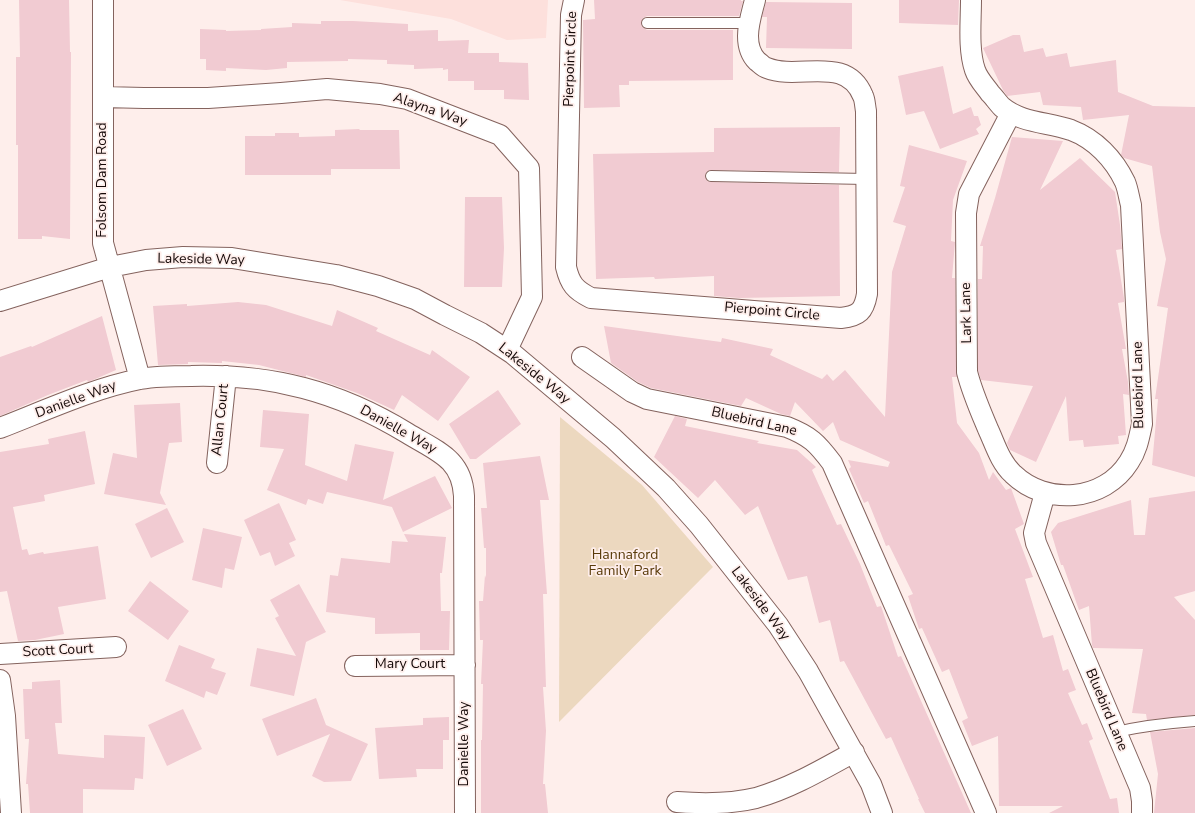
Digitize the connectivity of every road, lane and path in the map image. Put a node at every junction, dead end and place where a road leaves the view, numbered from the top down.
1 (103, 0) edge
2 (574, 0) edge
3 (754, 0) edge
4 (971, 0) edge
5 (647, 23) dead end
6 (750, 23) junction
7 (103, 97) junction
8 (1011, 113) junction
9 (711, 176) dead end
10 (866, 179) junction
11 (110, 267) junction
12 (0, 301) edge
13 (507, 350) junction
14 (582, 357) dead end
15 (226, 376) junction
16 (140, 379) junction
17 (0, 428) edge
18 (216, 463) dead end
19 (1045, 493) junction
20 (116, 648) dead end
21 (0, 654) edge
22 (465, 665) junction
23 (355, 666) dead end
24 (0, 680) edge
25 (1195, 721) edge
26 (1116, 732) junction
27 (854, 752) junction
28 (677, 802) dead end
29 (11, 813) edge
30 (465, 813) edge
31 (882, 813) edge
32 (986, 813) edge
33 (1142, 813) edge

1 - 7 street, Folsom Dam Road
2 - 10 street, Pierpoint Circle
3 - 6 street, Pierpoint Circle
4 - 8 street, Bluebird Lane
5 - 6 lane
6 - 10 street, Pierpoint Circle
7 - 11 street, Folsom Dam Road
7 - 13 street, Alayna Way
8 - 19 street, Lark Lane
8 - 19 street, Bluebird Lane
9 - 10 lane
11 - 12 street, Lakeside Way
11 - 13 street, Lakeside Way
11 - 16 street, Folsom Dam Road
13 - 27 street, Lakeside Way
14 - 32 street, Bluebird Lane
15 - 16 street, Danielle Way
15 - 18 street, Allan Court
15 - 22 street, Danielle Way
16 - 17 street, Danielle Way
19 - 26 street, Bluebird Lane
20 - 21 street, Scott Court
22 - 23 street, Mary Court
22 - 30 street, Danielle Way
24 - 29 street
25 - 26 lane
26 - 33 street, Bluebird Lane
27 - 28 street
27 - 31 street, Lakeside Way

